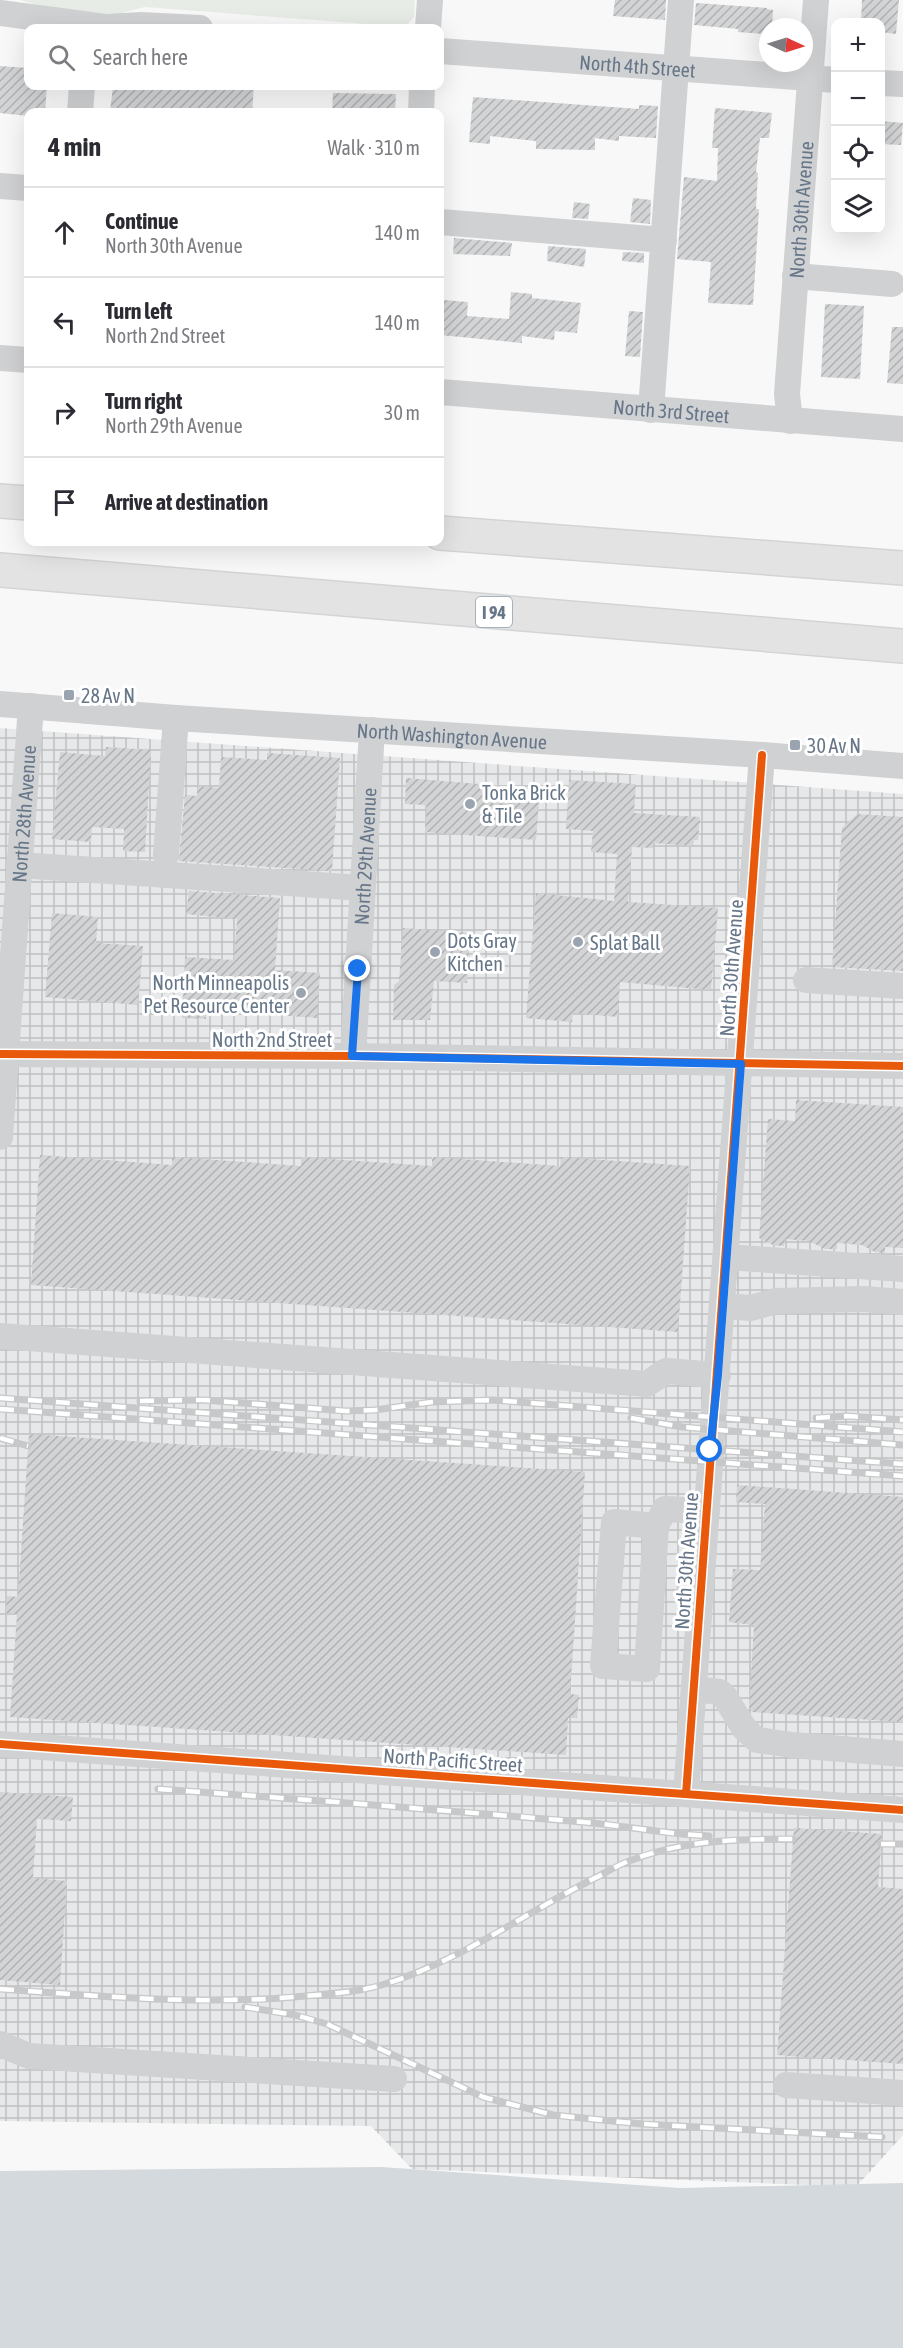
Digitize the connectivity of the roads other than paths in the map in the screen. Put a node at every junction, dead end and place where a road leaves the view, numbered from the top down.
1 (430, 0) edge
2 (681, 0) edge
3 (816, 0) edge
4 (0, 13) edge
5 (67, 24) edge
6 (428, 24) edge
7 (444, 51) edge
8 (676, 69) junction
9 (810, 78) junction
10 (831, 80) edge
11 (885, 83) edge
12 (903, 84) edge
13 (82, 90) edge
14 (422, 90) edge
15 (80, 108) edge
16 (421, 108) edge
17 (0, 186) edge
18 (24, 188) edge
19 (444, 222) edge
20 (664, 240) junction
21 (795, 276) junction
22 (892, 284) dead end
23 (0, 358) edge
24 (24, 360) edge
25 (444, 392) edge
26 (651, 410) junction
27 (790, 421) junction
28 (903, 429) edge
29 (0, 501) edge
30 (24, 503) edge
31 (444, 534) edge
32 (903, 568) edge
33 (0, 572) edge
34 (903, 646) edge
35 (0, 704) edge
36 (31, 706) junction
37 (176, 718) junction
38 (372, 730) junction
39 (762, 755) junction
40 (903, 766) edge
41 (13, 852) edge
42 (166, 855) dead end
43 (362, 888) junction
44 (8, 911) edge
45 (806, 980) dead end
46 (903, 986) edge
47 (3, 1054) edge
48 (352, 1056) junction
49 (741, 1064) junction
50 (903, 1066) edge
51 (0, 1137) edge
52 (726, 1257) junction
53 (903, 1269) edge
54 (903, 1302) edge
55 (723, 1306) junction
56 (0, 1336) edge
57 (718, 1375) junction
58 (707, 1511) junction
59 (656, 1526) junction
60 (694, 1689) junction
61 (0, 1744) edge
62 (903, 1754) edge
63 (686, 1794) junction
64 (903, 1810) edge
65 (0, 2044) edge
66 (394, 2079) dead end
67 (786, 2085) dead end
68 (903, 2093) edge

1 - 6 street
2 - 8 street
3 - 9 street, North 30th Avenue
4 - 5 street
7 - 8 street, North 4th Street
8 - 9 street, North 4th Street
8 - 20 street
9 - 10 street, North 4th Street
9 - 21 street, North 30th Avenue
11 - 12 street
13 - 15 street
14 - 16 street
17 - 18 street
19 - 20 street
20 - 26 street
21 - 22 street
21 - 27 street, North 30th Avenue
23 - 24 street
25 - 26 street, North 3rd Street
26 - 27 street, North 3rd Street
27 - 28 street, North 3rd Street
29 - 30 highway
31 - 32 highway
33 - 34 highway, I 94
35 - 36 street, North Washington Avenue
36 - 37 street, North Washington Avenue
36 - 41 street, North 28th Avenue
37 - 38 street, North Washington Avenue
37 - 42 street
38 - 39 street, North Washington Avenue
38 - 43 street, North 29th Avenue
39 - 40 street, North Washington Avenue
39 - 49 street, North 30th Avenue
41 - 43 street
41 - 44 street, North 28th Avenue
43 - 48 street, North 29th Avenue
44 - 47 street, North 28th Avenue
45 - 46 street
47 - 48 street, North 2nd Street
47 - 51 street, North 28th Avenue
48 - 49 street, North 2nd Street
49 - 50 street, North 2nd Street
49 - 52 street, North 30th Avenue
52 - 53 street
52 - 55 street, North 30th Avenue
54 - 55 street
55 - 57 street, North 30th Avenue
56 - 57 street
57 - 58 street, North 30th Avenue
58 - 59 street
58 - 60 street, North 30th Avenue
59 - 59 street
60 - 62 street
60 - 63 street, North 30th Avenue
61 - 63 street, North Pacific Street
63 - 64 street, North Pacific Street
65 - 66 street
67 - 68 street

